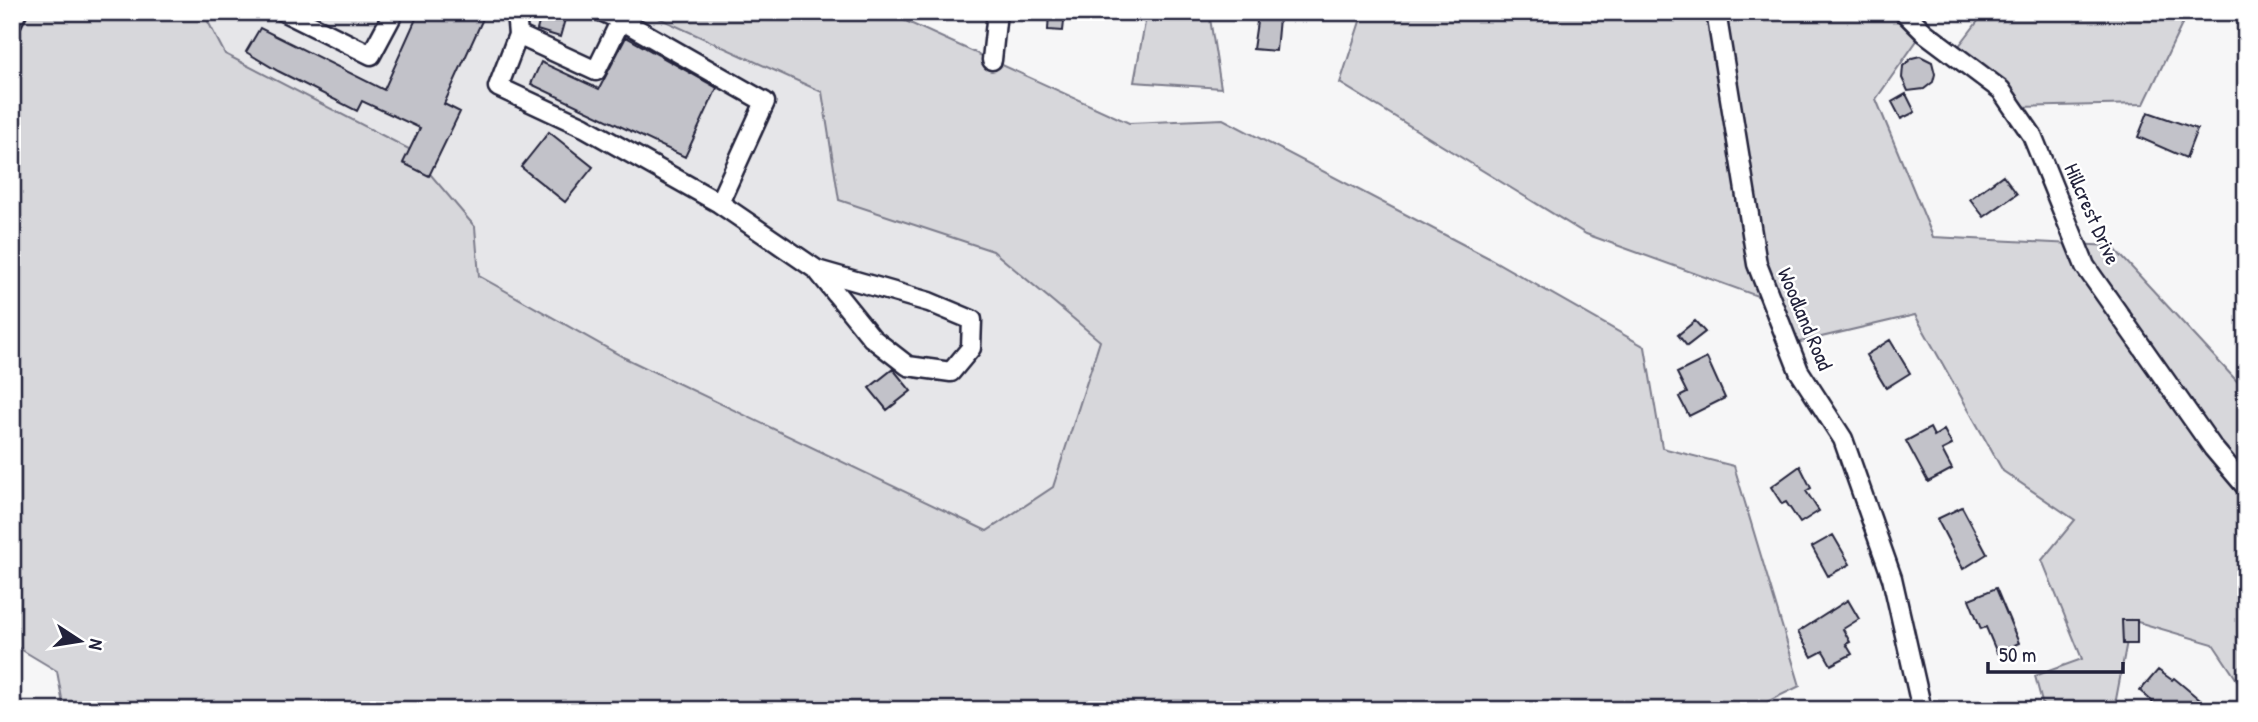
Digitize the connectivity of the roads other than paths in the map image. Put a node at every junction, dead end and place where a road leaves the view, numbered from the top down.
1 (17, 12) edge
2 (284, 12) edge
3 (394, 12) edge
4 (516, 12) edge
5 (603, 12) edge
6 (998, 12) edge
7 (1716, 12) edge
8 (1904, 12) edge
9 (621, 20) junction
10 (12, 22) edge
11 (518, 35) junction
12 (992, 60) dead end
13 (719, 203) junction
14 (817, 270) junction
15 (2246, 487) edge
16 (1922, 710) edge

1 - 10 street
2 - 3 street
4 - 11 street
5 - 9 street
6 - 12 street
7 - 16 street, Woodland Road
8 - 15 street, Hillcrest Drive
9 - 11 street
9 - 13 street
11 - 13 street
13 - 14 street
14 - 14 street

